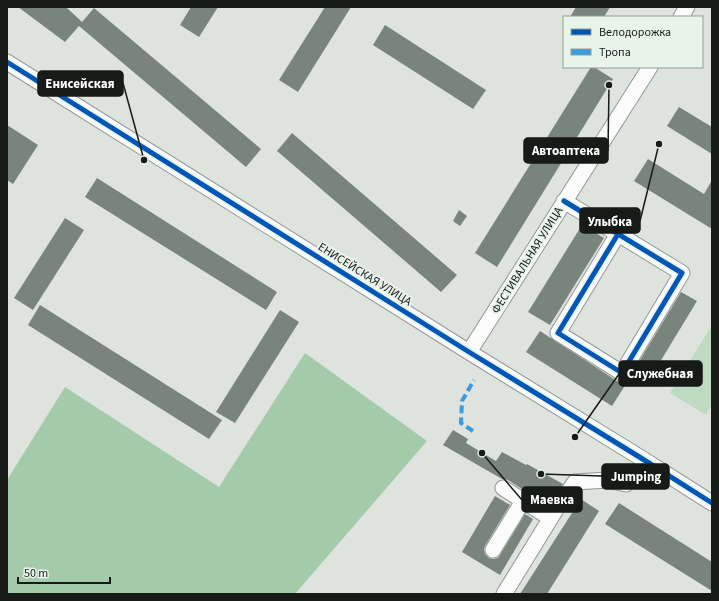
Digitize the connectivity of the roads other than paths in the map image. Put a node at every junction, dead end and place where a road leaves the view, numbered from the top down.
1 (687, 7) edge
2 (682, 16) edge
3 (7, 62) edge
4 (649, 68) edge
5 (564, 200) junction
6 (618, 234) junction
7 (469, 352) junction
8 (626, 484) dead end
9 (503, 488) dead end
10 (523, 501) junction
11 (712, 503) edge
12 (550, 518) junction
13 (493, 550) dead end
14 (504, 594) edge

1 - 2 street
3 - 7 street, ЕНИСЕЙСКАЯ УЛИЦА
4 - 5 street, ФЕСТИВАЛЬНАЯ УЛИЦА
5 - 6 street
5 - 7 street, ФЕСТИВАЛЬНАЯ УЛИЦА
6 - 6 street
7 - 11 street, ЕНИСЕЙСКАЯ УЛИЦА
8 - 12 street
9 - 10 street
10 - 12 street
10 - 13 street
12 - 14 street

